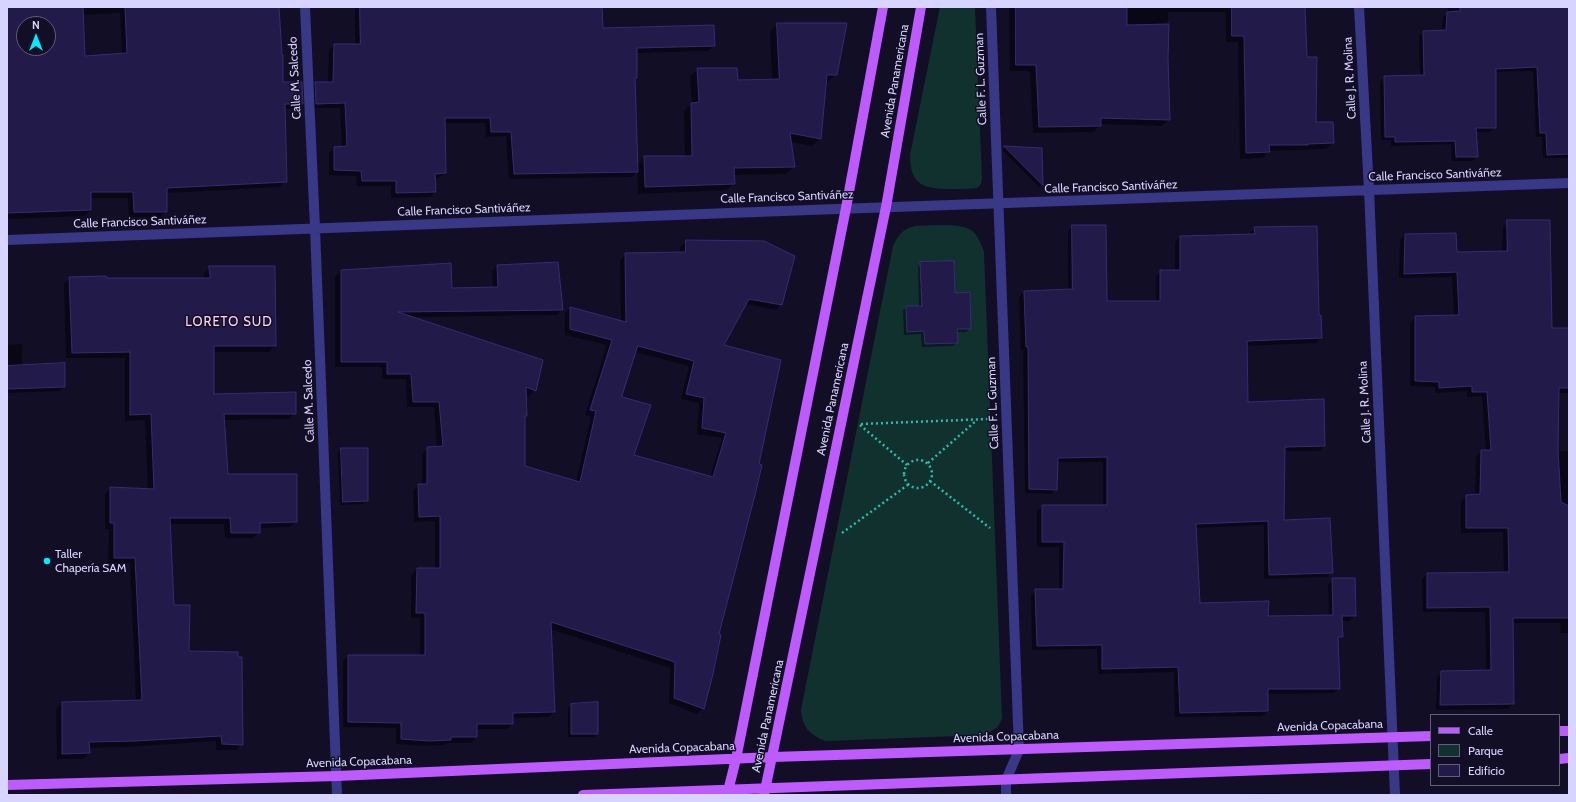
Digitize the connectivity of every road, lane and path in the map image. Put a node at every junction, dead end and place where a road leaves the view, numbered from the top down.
1 (305, 7) edge
2 (882, 7) edge
3 (921, 7) edge
4 (991, 7) edge
5 (1359, 7) edge
6 (1569, 183) edge
7 (1369, 190) junction
8 (999, 204) junction
9 (886, 207) junction
10 (846, 208) junction
11 (315, 228) junction
12 (7, 240) edge
13 (991, 419) dead end
14 (977, 420) junction
15 (928, 463) junction
16 (907, 465) junction
17 (930, 481) junction
18 (908, 484) junction
19 (990, 528) dead end
20 (842, 533) dead end
21 (1430, 736) edge
22 (1393, 738) junction
23 (1019, 750) junction
24 (773, 757) junction
25 (736, 759) junction
26 (1430, 764) edge
27 (1394, 765) junction
28 (337, 776) junction
29 (1006, 780) junction
30 (7, 785) edge
31 (728, 792) edge
32 (765, 792) edge
33 (337, 795) edge
34 (583, 795) edge
35 (1006, 795) edge
36 (1395, 795) edge

1 - 11 street, Calle M. Salcedo
2 - 10 main road, Avenida Panamericana
3 - 9 main road, Avenida Panamericana
4 - 8 street, Calle F. L. Guzman
5 - 7 street, Calle J. R. Molina
6 - 7 street, Calle Francisco Santiváñez
7 - 8 street, Calle Francisco Santiváñez
7 - 22 street, Calle J. R. Molina
8 - 9 street, Calle Francisco Santiváñez
8 - 23 street, Calle F. L. Guzman
9 - 10 street, Calle Francisco Santiváñez
9 - 24 main road, Avenida Panamericana
10 - 11 street, Calle Francisco Santiváñez
10 - 25 main road, Avenida Panamericana
11 - 12 street, Calle Francisco Santiváñez
11 - 28 street, Calle M. Salcedo
13 - 14 path
14 - 15 path
14 - 16 path
15 - 16 path
15 - 17 path
16 - 18 path
17 - 18 path
17 - 19 path
18 - 20 path
21 - 22 main road, Avenida Copacabana
22 - 23 main road, Avenida Copacabana
22 - 27 street, Calle J. R. Molina
23 - 24 main road, Avenida Copacabana
23 - 29 street, Calle F. L. Guzman
24 - 25 main road, Avenida Copacabana
24 - 32 main road, Avenida Panamericana
25 - 28 main road, Avenida Copacabana
25 - 31 main road, Avenida Panamericana
26 - 27 main road
27 - 29 main road
27 - 36 street, Calle J. R. Molina
28 - 30 main road, Avenida Copacabana
28 - 33 street, Calle M. Salcedo
29 - 32 main road
29 - 35 street, Calle F. L. Guzman
31 - 32 main road
31 - 34 main road

